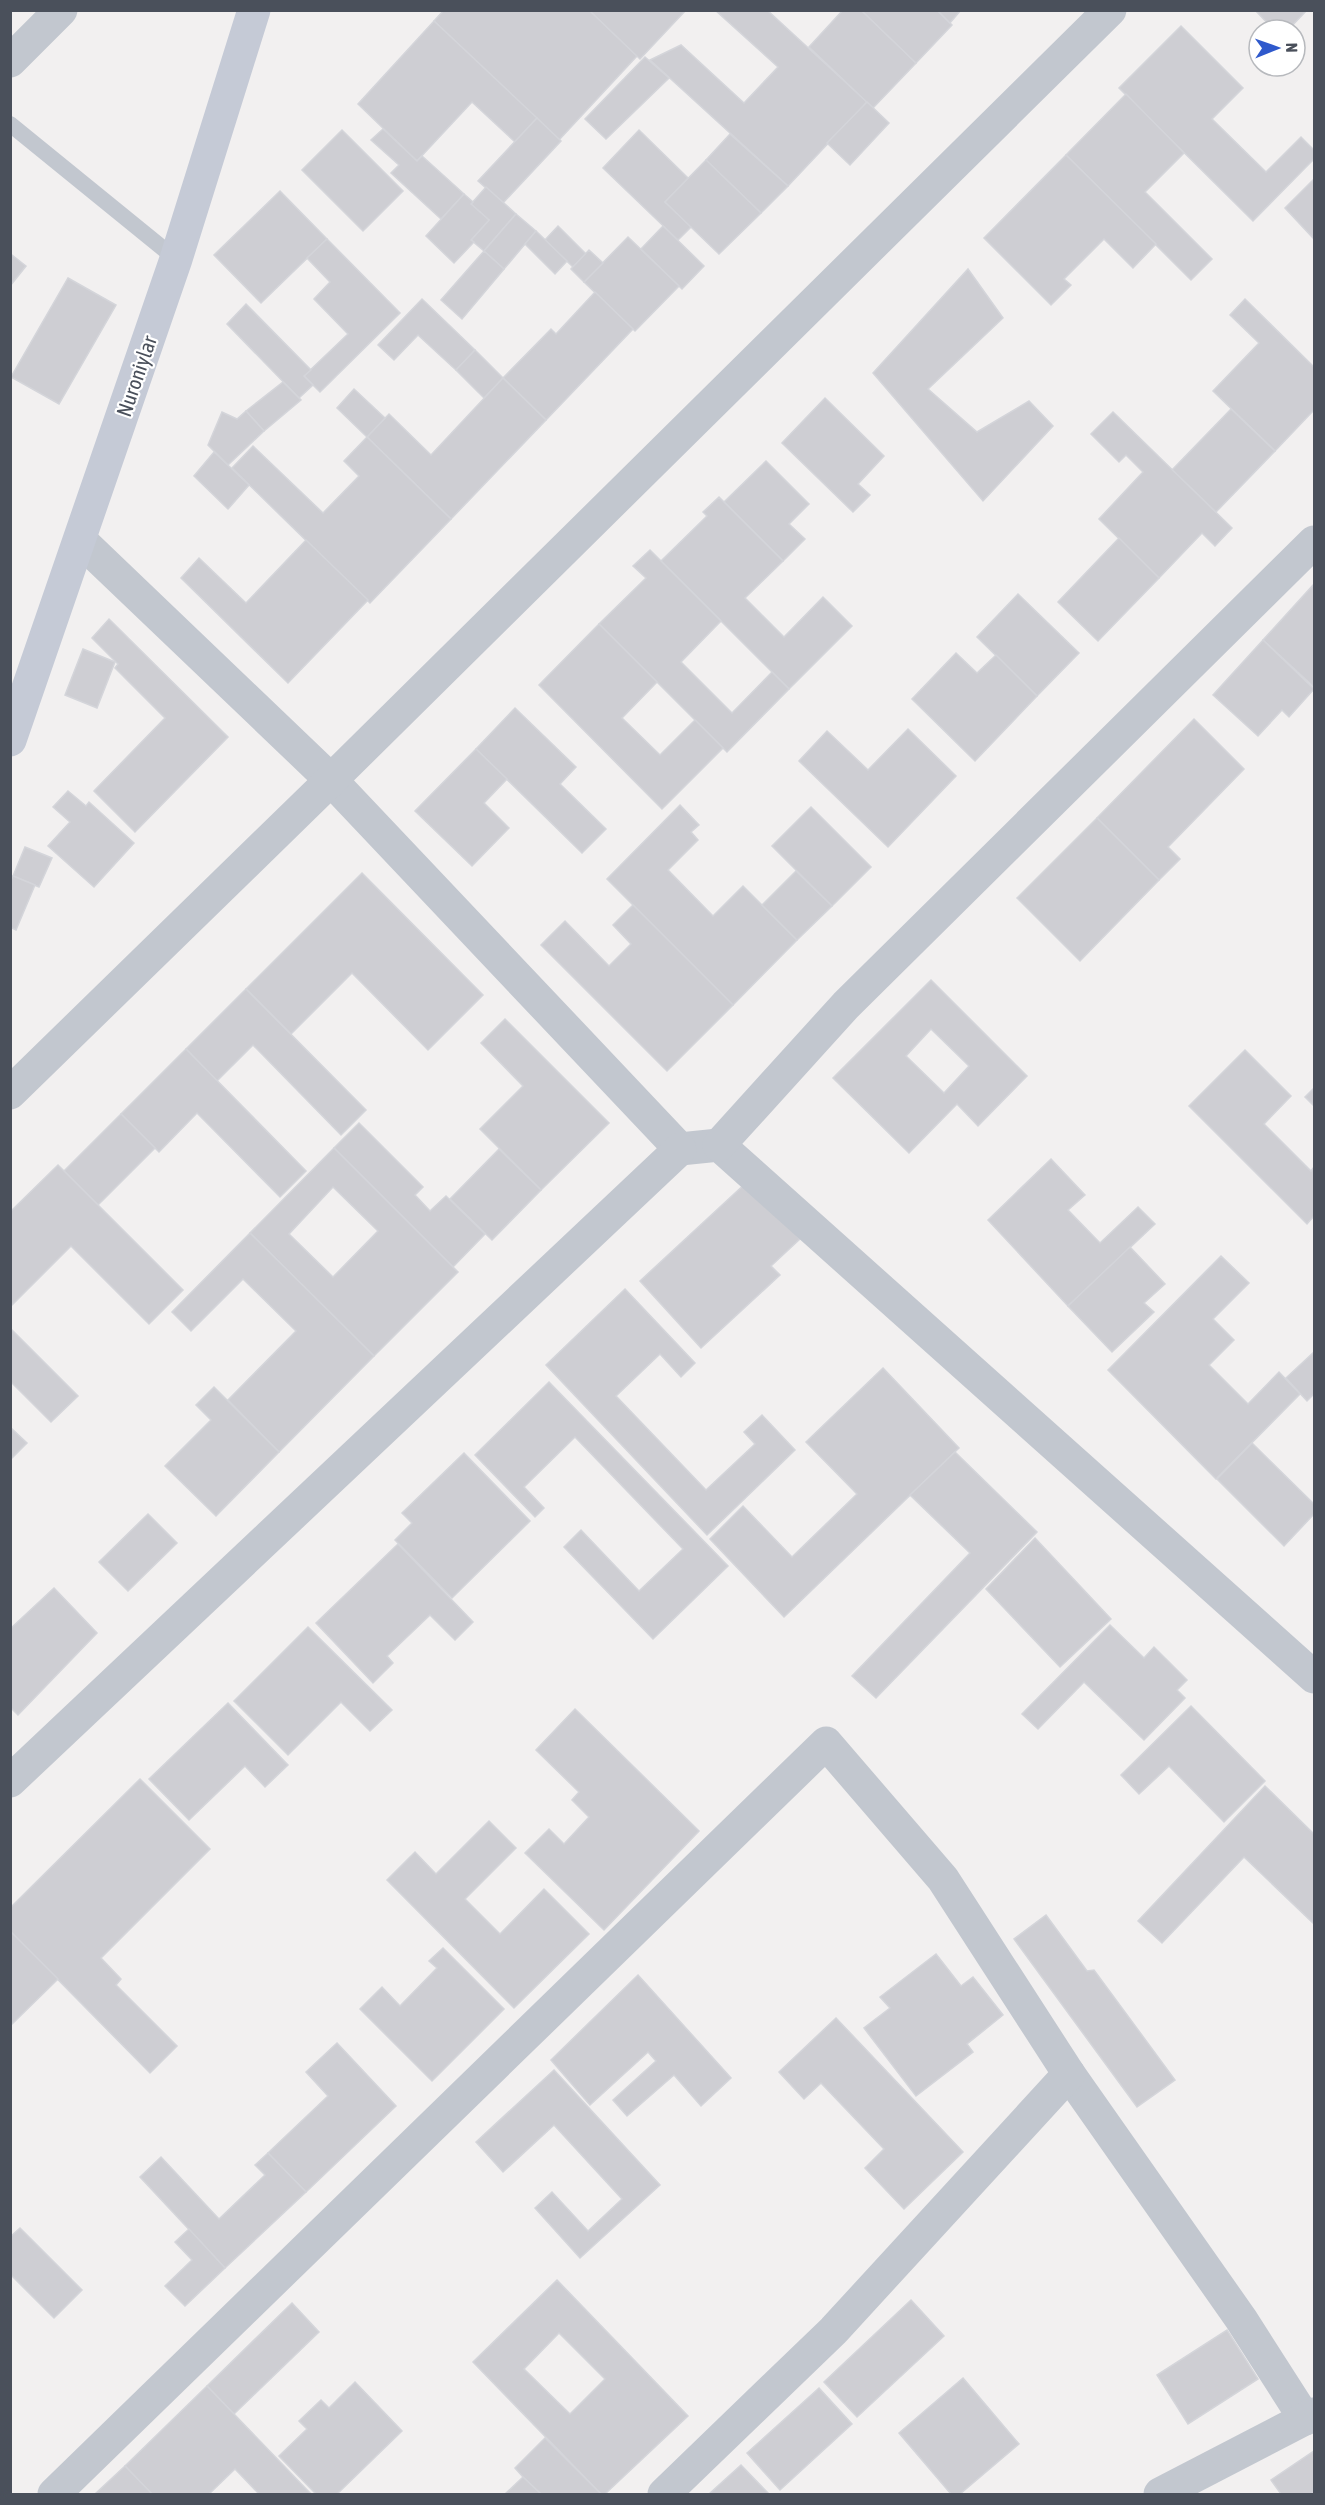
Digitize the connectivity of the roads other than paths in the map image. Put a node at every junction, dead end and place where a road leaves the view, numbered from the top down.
1 (61, 10) edge
2 (254, 10) edge
3 (1110, 10) edge
4 (10, 61) edge
5 (10, 124) edge
6 (176, 259) junction
7 (80, 540) junction
8 (1314, 542) edge
9 (10, 740) edge
10 (331, 780) junction
11 (10, 1093) edge
12 (719, 1145) junction
13 (680, 1149) junction
14 (1314, 1677) edge
15 (10, 1781) edge
16 (1069, 2074) junction
17 (1310, 2417) edge
18 (54, 2494) edge
19 (664, 2494) edge
20 (1160, 2494) edge

1 - 4 street
2 - 6 main road, Nuroniylar
3 - 10 street
5 - 6 lane
6 - 7 main road, Nuroniylar
7 - 9 main road, Nuroniylar
7 - 10 street
8 - 12 street
10 - 11 street
10 - 13 street
12 - 13 street
12 - 14 street
13 - 15 street
16 - 17 street
16 - 18 street
16 - 19 street
17 - 20 street

